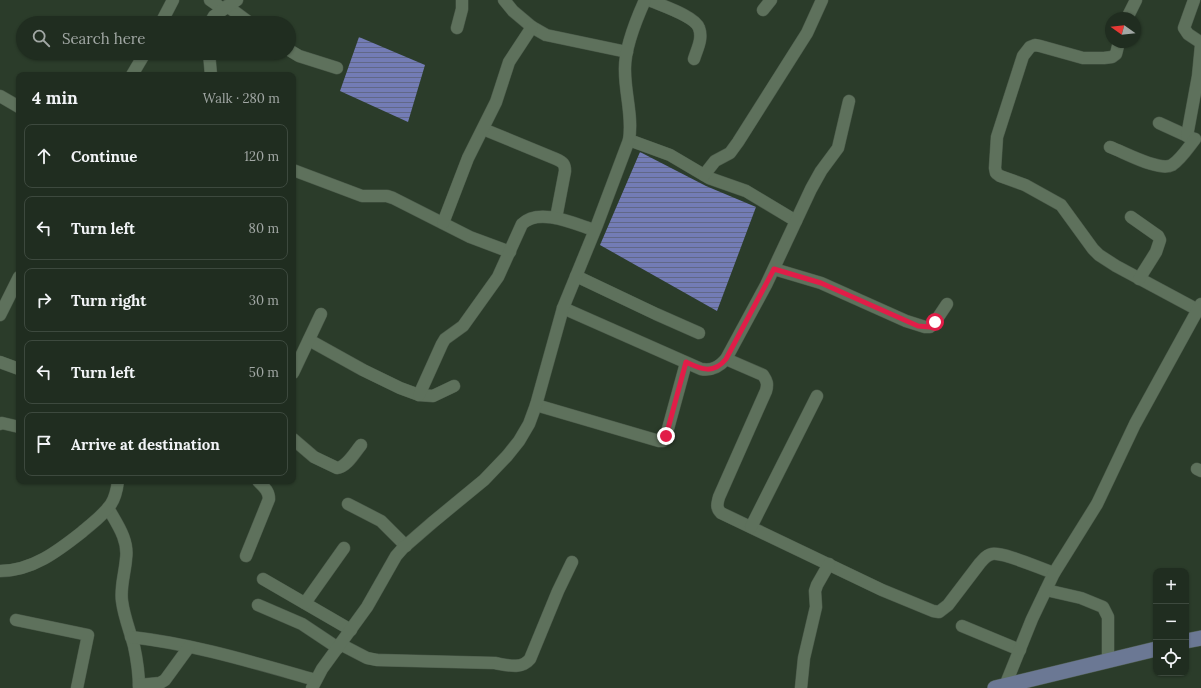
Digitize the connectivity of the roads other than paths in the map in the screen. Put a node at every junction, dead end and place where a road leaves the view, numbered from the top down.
1 (173, 0) edge
2 (210, 0) edge
3 (462, 0) edge
4 (504, 0) edge
5 (645, 0) edge
6 (648, 0) edge
7 (770, 0) edge
8 (822, 0) edge
9 (1136, 0) edge
10 (1194, 0) edge
11 (229, 5) edge
12 (763, 10) dead end
13 (1129, 12) edge
14 (165, 16) edge
15 (214, 16) edge
16 (242, 16) edge
17 (532, 27) junction
18 (457, 28) dead end
19 (1117, 48) edge
20 (627, 52) junction
21 (296, 54) edge
22 (694, 59) dead end
23 (141, 60) edge
24 (210, 60) edge
25 (337, 68) dead end
26 (134, 72) edge
27 (211, 72) edge
28 (0, 96) edge
29 (849, 101) dead end
30 (16, 105) edge
31 (1160, 123) dead end
32 (483, 129) junction
33 (1194, 139) edge
34 (629, 140) junction
35 (1110, 147) dead end
36 (296, 171) edge
37 (704, 175) junction
38 (1130, 217) dead end
39 (556, 218) junction
40 (796, 221) junction
41 (443, 223) junction
42 (594, 230) junction
43 (510, 252) junction
44 (774, 269) junction
45 (576, 276) junction
46 (1139, 279) junction
47 (14, 298) edge
48 (947, 304) dead end
49 (1199, 307) edge
50 (563, 308) junction
51 (322, 314) dead end
52 (0, 315) edge
53 (698, 333) dead end
54 (309, 340) junction
55 (726, 359) junction
56 (0, 362) edge
57 (686, 362) junction
58 (296, 367) edge
59 (16, 368) edge
60 (454, 386) dead end
61 (419, 395) junction
62 (817, 396) dead end
63 (536, 405) junction
64 (0, 424) edge
65 (16, 426) edge
66 (296, 442) edge
67 (361, 445) dead end
68 (117, 484) edge
69 (261, 484) edge
70 (348, 504) dead end
71 (108, 508) junction
72 (751, 527) junction
73 (406, 546) junction
74 (344, 548) dead end
75 (246, 556) dead end
76 (572, 562) dead end
77 (829, 564) junction
78 (2, 571) edge
79 (1054, 573) junction
80 (263, 579) dead end
81 (0, 583) edge
82 (1046, 590) junction
83 (305, 603) junction
84 (258, 605) dead end
85 (16, 620) dead end
86 (962, 626) dead end
87 (351, 630) junction
88 (131, 637) junction
89 (1201, 638) edge
90 (1189, 640) edge
91 (339, 646) junction
92 (189, 647) junction
93 (1020, 650) junction
94 (1153, 650) edge
95 (1108, 660) junction
96 (1039, 683) edge
97 (314, 684) edge
98 (139, 686) edge
99 (1000, 687) edge
100 (77, 688) edge
101 (801, 688) edge

1 - 14 street
2 - 11 street
3 - 18 street
4 - 17 street
5 - 20 street
6 - 22 street
7 - 12 street
8 - 37 street
9 - 13 street
10 - 33 street
11 - 15 street
11 - 16 street
17 - 20 street
17 - 32 street
19 - 46 street
20 - 34 street
21 - 25 street
23 - 26 street
24 - 27 street
28 - 30 street
29 - 40 street
31 - 33 street
32 - 39 street
32 - 41 street
33 - 35 street
34 - 37 street
34 - 42 street
36 - 41 street
37 - 40 street
38 - 46 street
39 - 42 street
39 - 43 street
40 - 44 street
41 - 43 street
42 - 45 street
43 - 61 street
44 - 48 street
44 - 55 street
45 - 50 street
45 - 53 street
46 - 49 street
47 - 52 street
49 - 79 street
50 - 57 street
50 - 63 street
51 - 54 street
54 - 58 street
54 - 61 street
55 - 57 street
55 - 72 street
56 - 59 street
57 - 63 street
60 - 61 street
62 - 72 street
63 - 73 street
64 - 65 street
66 - 67 street
68 - 71 street
69 - 75 street
70 - 73 street
71 - 78 street
71 - 88 street
72 - 77 street
73 - 87 street
74 - 83 street
76 - 91 street
77 - 79 street
77 - 101 street
78 - 81 street
79 - 82 street
80 - 83 street
82 - 93 street
82 - 95 street
83 - 87 street
84 - 91 street
85 - 100 street
86 - 93 street
87 - 91 street
88 - 92 street
88 - 98 street
89 - 90 main road
91 - 97 street
92 - 97 street
92 - 98 street
93 - 99 street
94 - 95 main road
95 - 96 main road
96 - 99 main road

